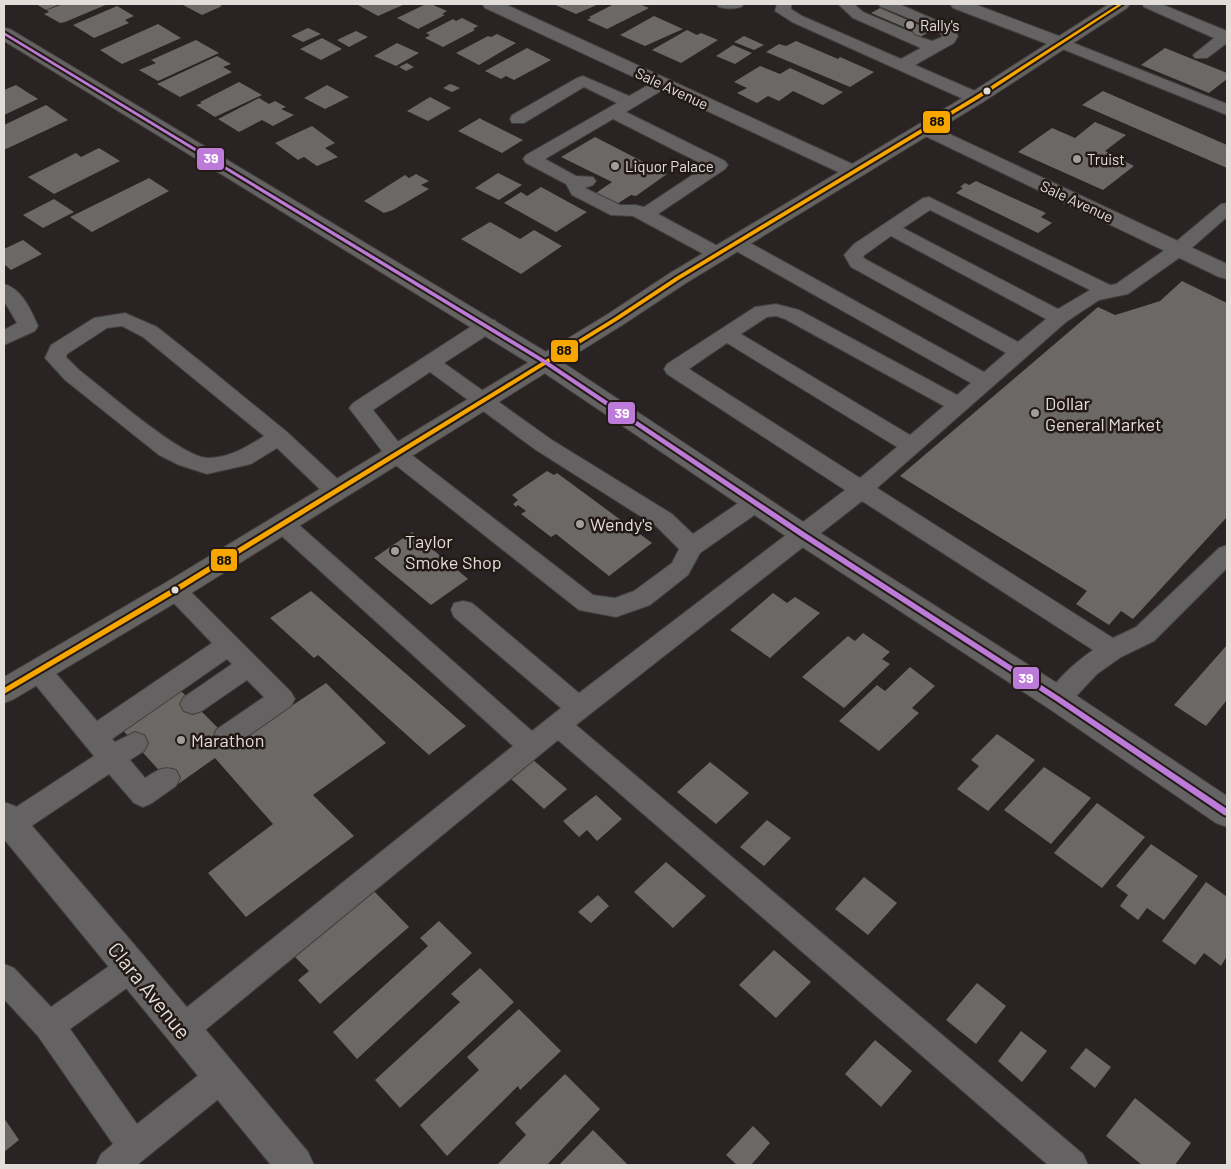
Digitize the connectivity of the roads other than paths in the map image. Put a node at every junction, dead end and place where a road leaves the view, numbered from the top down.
1 (491, 4) edge
2 (724, 4) edge
3 (736, 4) edge
4 (784, 4) edge
5 (844, 4) edge
6 (886, 4) edge
7 (959, 4) edge
8 (1121, 4) edge
9 (1149, 4) edge
10 (4, 33) edge
11 (1226, 36) edge
12 (1061, 43) junction
13 (933, 47) junction
14 (1201, 55) dead end
15 (903, 65) junction
16 (663, 83) junction
17 (976, 98) junction
18 (630, 102) junction
19 (1227, 110) edge
20 (613, 112) junction
21 (518, 119) dead end
22 (926, 129) junction
23 (854, 172) junction
24 (573, 181) junction
25 (604, 188) dead end
26 (636, 208) junction
27 (1227, 208) edge
28 (890, 228) junction
29 (736, 243) junction
30 (1179, 249) junction
31 (718, 254) junction
32 (1227, 272) edge
33 (4, 290) edge
34 (1107, 291) junction
35 (1058, 318) junction
36 (488, 326) junction
37 (727, 334) junction
38 (4, 338) edge
39 (1020, 352) junction
40 (545, 362) junction
41 (431, 363) junction
42 (985, 382) junction
43 (484, 400) junction
44 (959, 405) junction
45 (279, 437) junction
46 (912, 446) junction
47 (396, 454) junction
48 (862, 489) junction
49 (335, 490) junction
50 (755, 503) junction
51 (282, 523) junction
52 (802, 534) junction
53 (692, 547) junction
54 (1227, 554) edge
55 (175, 590) junction
56 (463, 610) dead end
57 (229, 644) junction
58 (1112, 650) junction
59 (250, 665) junction
60 (38, 670) junction
61 (4, 691) edge
62 (1058, 699) junction
63 (193, 704) dead end
64 (568, 716) junction
65 (94, 737) junction
66 (226, 737) dead end
67 (135, 743) dead end
68 (531, 746) junction
69 (111, 758) junction
70 (167, 778) dead end
71 (1227, 813) edge
72 (7, 821) edge
73 (132, 967) junction
74 (4, 978) edge
75 (49, 1026) junction
76 (182, 1030) junction
77 (221, 1077) junction
78 (123, 1156) edge
79 (295, 1165) edge
80 (1072, 1165) edge

1 - 16 street, Sale Avenue
2 - 3 lane
4 - 15 lane
5 - 13 lane
6 - 13 lane
7 - 12 street
8 - 12 main road
9 - 11 lane
10 - 36 street
11 - 14 lane
12 - 17 main road
12 - 19 lane
13 - 15 lane
15 - 17 lane
16 - 18 lane
16 - 23 street, Sale Avenue
17 - 22 main road
18 - 20 lane
18 - 21 lane
20 - 24 lane
20 - 26 lane
22 - 23 main road
22 - 30 street, Sale Avenue
23 - 29 main road
24 - 25 lane
24 - 26 lane
26 - 31 lane
27 - 30 lane
28 - 34 lane
28 - 35 lane
28 - 39 lane
29 - 31 main road
29 - 42 lane
30 - 32 street, Sale Avenue
30 - 34 lane
31 - 40 main road
33 - 38 lane
34 - 35 lane
35 - 39 lane
36 - 40 street
36 - 41 lane
37 - 44 lane
37 - 46 lane
37 - 48 lane
39 - 42 lane
40 - 43 main road
40 - 50 street
41 - 43 lane
41 - 47 lane
42 - 44 lane
43 - 47 main road
43 - 53 lane
44 - 46 lane
45 - 45 lane
45 - 49 lane
46 - 48 lane
47 - 49 main road
47 - 53 lane
48 - 52 lane
48 - 58 lane
49 - 51 main road
50 - 52 street
50 - 53 lane
51 - 55 main road
51 - 68 lane
52 - 62 street
52 - 64 lane
54 - 58 lane
55 - 57 lane
55 - 60 main road
56 - 64 lane
57 - 59 lane
57 - 65 lane
58 - 62 lane
59 - 63 lane
59 - 66 lane
60 - 61 main road
60 - 65 lane
62 - 71 street
64 - 68 lane
64 - 80 lane
65 - 69 lane
67 - 69 lane
68 - 76 lane
69 - 70 lane
69 - 72 lane
72 - 73 street, Clara Avenue
73 - 75 lane
73 - 76 street, Clara Avenue
74 - 75 lane
75 - 78 lane
76 - 77 street, Clara Avenue
77 - 78 lane
77 - 79 street, Clara Avenue

